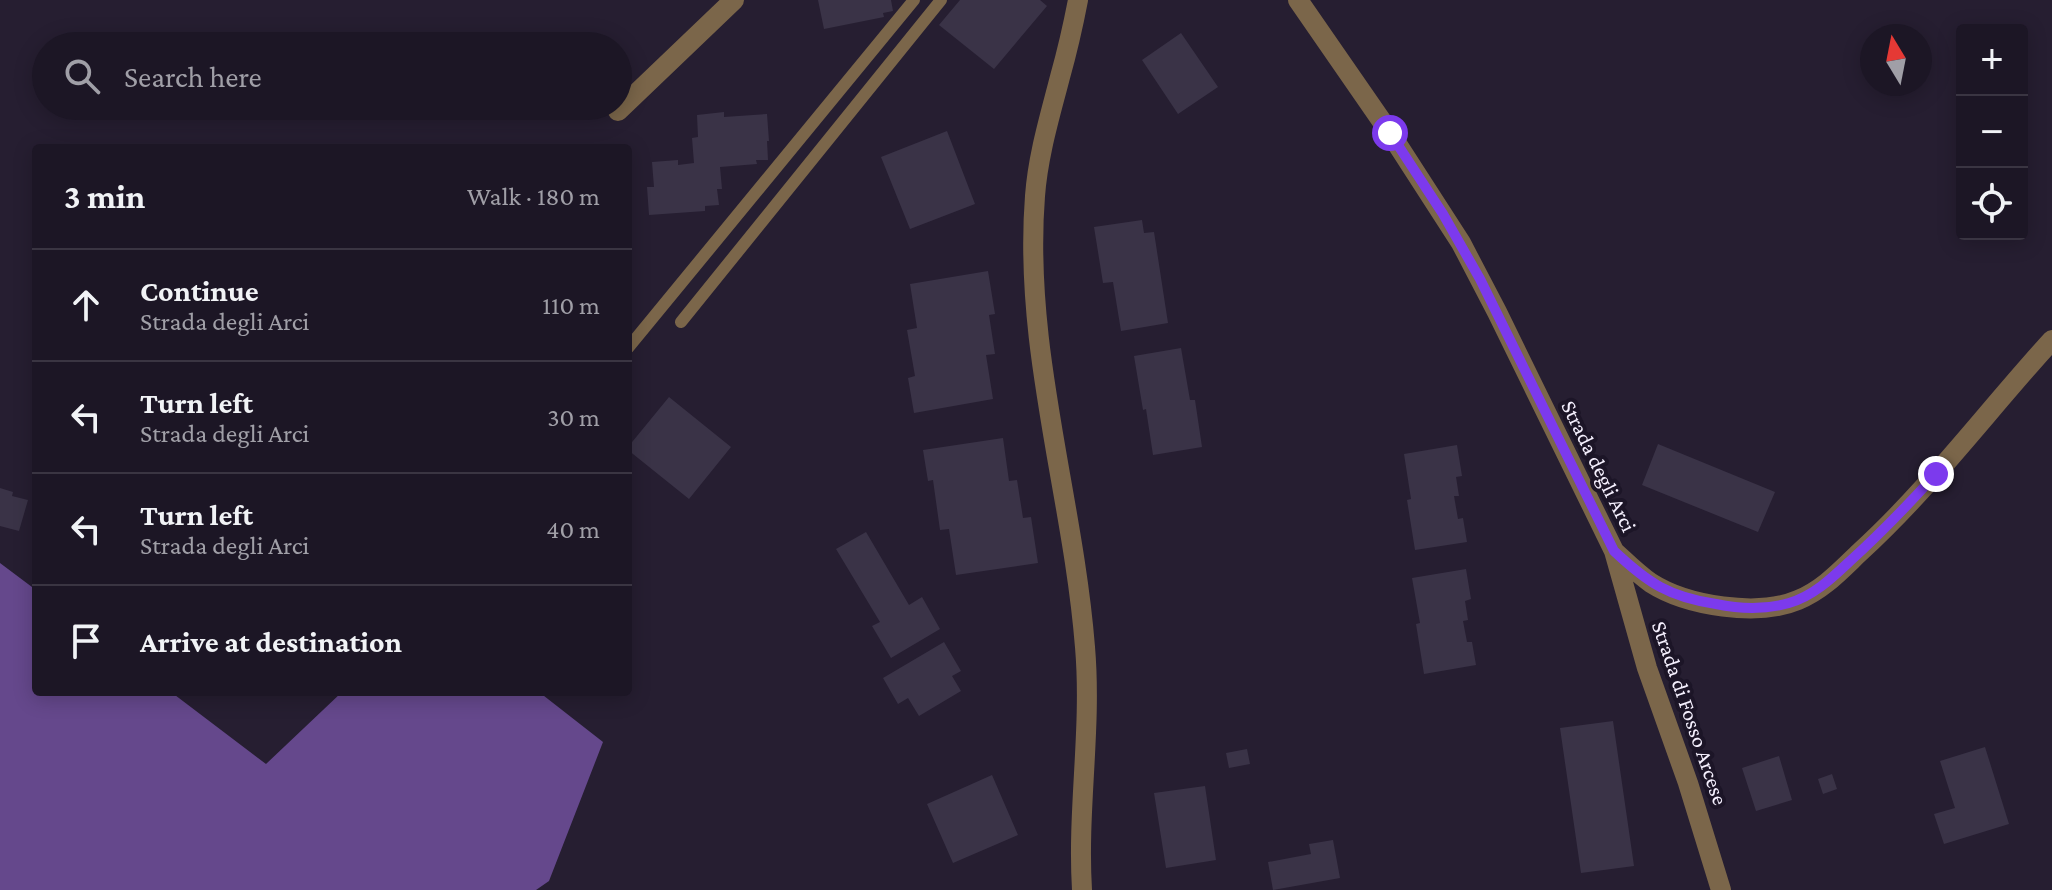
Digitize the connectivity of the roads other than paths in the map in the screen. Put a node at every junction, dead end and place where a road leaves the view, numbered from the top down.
1 (734, 0) edge
2 (914, 0) edge
3 (941, 0) edge
4 (1078, 0) edge
5 (1298, 0) edge
6 (632, 98) edge
7 (681, 322) dead end
8 (2052, 340) edge
9 (632, 343) edge
10 (1614, 551) junction
11 (1082, 890) edge
12 (1721, 890) edge

1 - 6 street
2 - 9 lane
3 - 7 lane
4 - 11 street
5 - 10 street, Strada degli Arci
8 - 10 street, Strada degli Arci
10 - 12 street, Strada di Fosso Arcese

